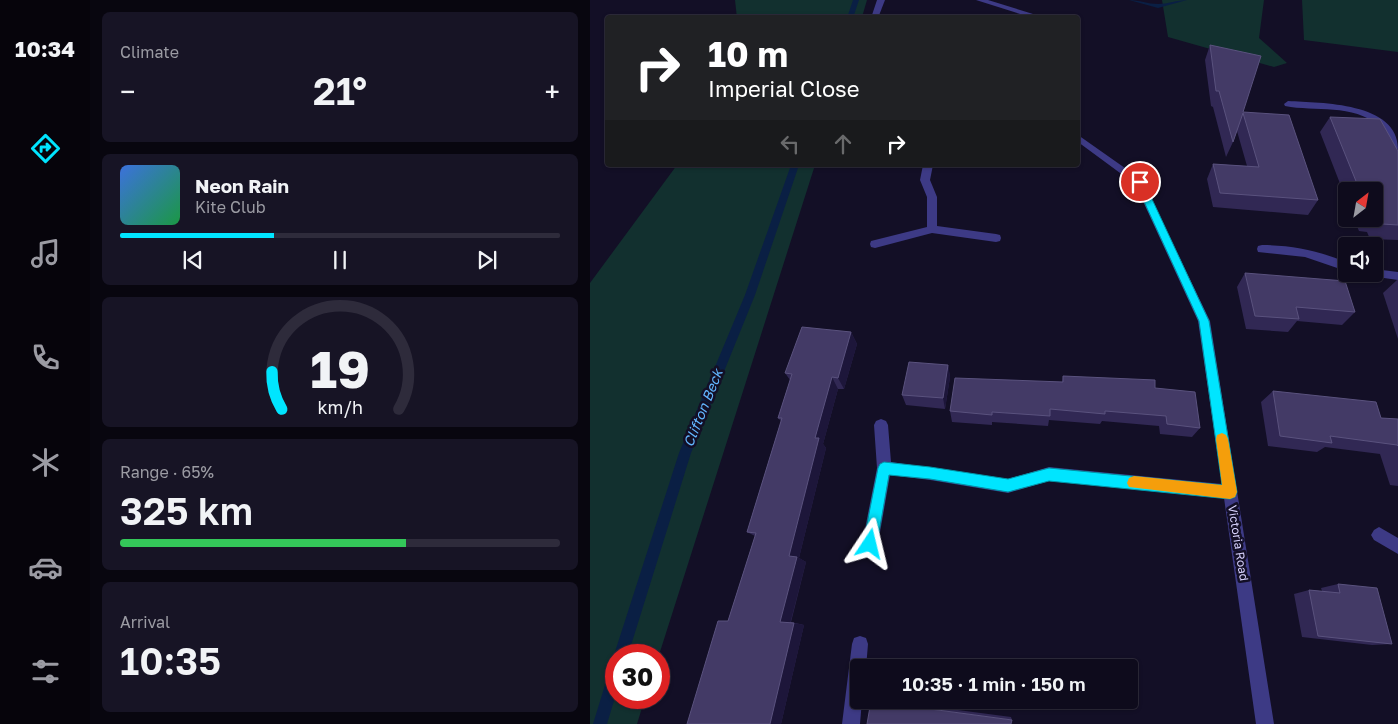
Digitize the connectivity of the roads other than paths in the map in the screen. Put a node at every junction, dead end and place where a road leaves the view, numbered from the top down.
1 (880, 0) edge
2 (980, 0) edge
3 (875, 15) edge
4 (1032, 15) edge
5 (1288, 104) dead end
6 (1080, 139) edge
7 (1398, 146) edge
8 (927, 167) edge
9 (932, 230) junction
10 (996, 238) dead end
11 (875, 244) dead end
12 (1262, 249) dead end
13 (1338, 264) edge
14 (1383, 274) edge
15 (1398, 276) edge
16 (881, 425) dead end
17 (884, 468) junction
18 (1230, 492) junction
19 (1379, 535) dead end
20 (870, 544) dead end
21 (1398, 546) edge
22 (860, 644) dead end
23 (851, 724) edge
24 (1265, 724) edge

1 - 3 street
2 - 4 street
5 - 7 street
6 - 18 street, Victoria Road
8 - 9 street
9 - 10 street
9 - 11 street
12 - 13 street
14 - 15 street
16 - 17 street
17 - 18 street
17 - 20 street
18 - 24 street, Victoria Road
19 - 21 street
22 - 23 street

